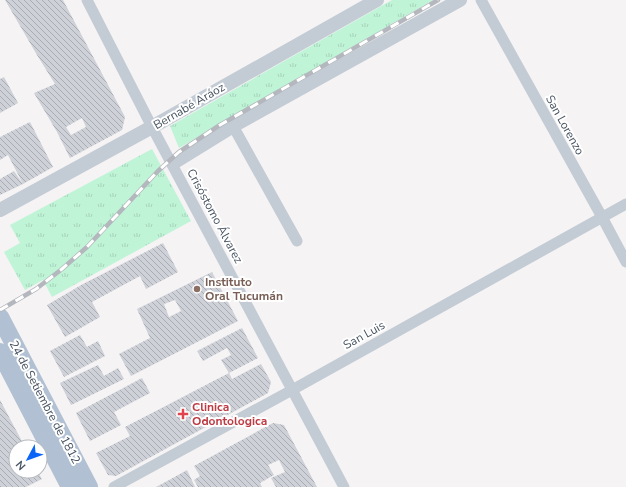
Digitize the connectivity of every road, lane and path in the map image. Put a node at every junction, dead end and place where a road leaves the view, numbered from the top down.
1 (87, 0) edge
2 (377, 0) edge
3 (460, 0) edge
4 (481, 0) edge
5 (152, 126) junction
6 (233, 126) junction
7 (173, 163) junction
8 (626, 204) edge
9 (0, 210) edge
10 (602, 217) junction
11 (296, 241) dead end
12 (626, 262) edge
13 (0, 317) edge
14 (0, 352) edge
15 (292, 390) junction
16 (70, 487) edge
17 (89, 487) edge
18 (114, 487) edge
19 (344, 487) edge

1 - 5 street, Crisóstomo Álvarez
2 - 5 street, Bernabé Aráoz
3 - 6 street
4 - 10 street, San Lorenzo
5 - 7 street, Crisóstomo Álvarez
5 - 9 street, Bernabé Aráoz
6 - 7 street
6 - 11 street
7 - 15 street, Crisóstomo Álvarez
8 - 10 street, San Luis
10 - 12 street, San Lorenzo
10 - 15 street, San Luis
13 - 17 main road, 24 de Setiembre de 1812
14 - 16 main road, 24 de Setiembre de 1812
15 - 18 street, San Luis
15 - 19 street, Crisóstomo Álvarez

